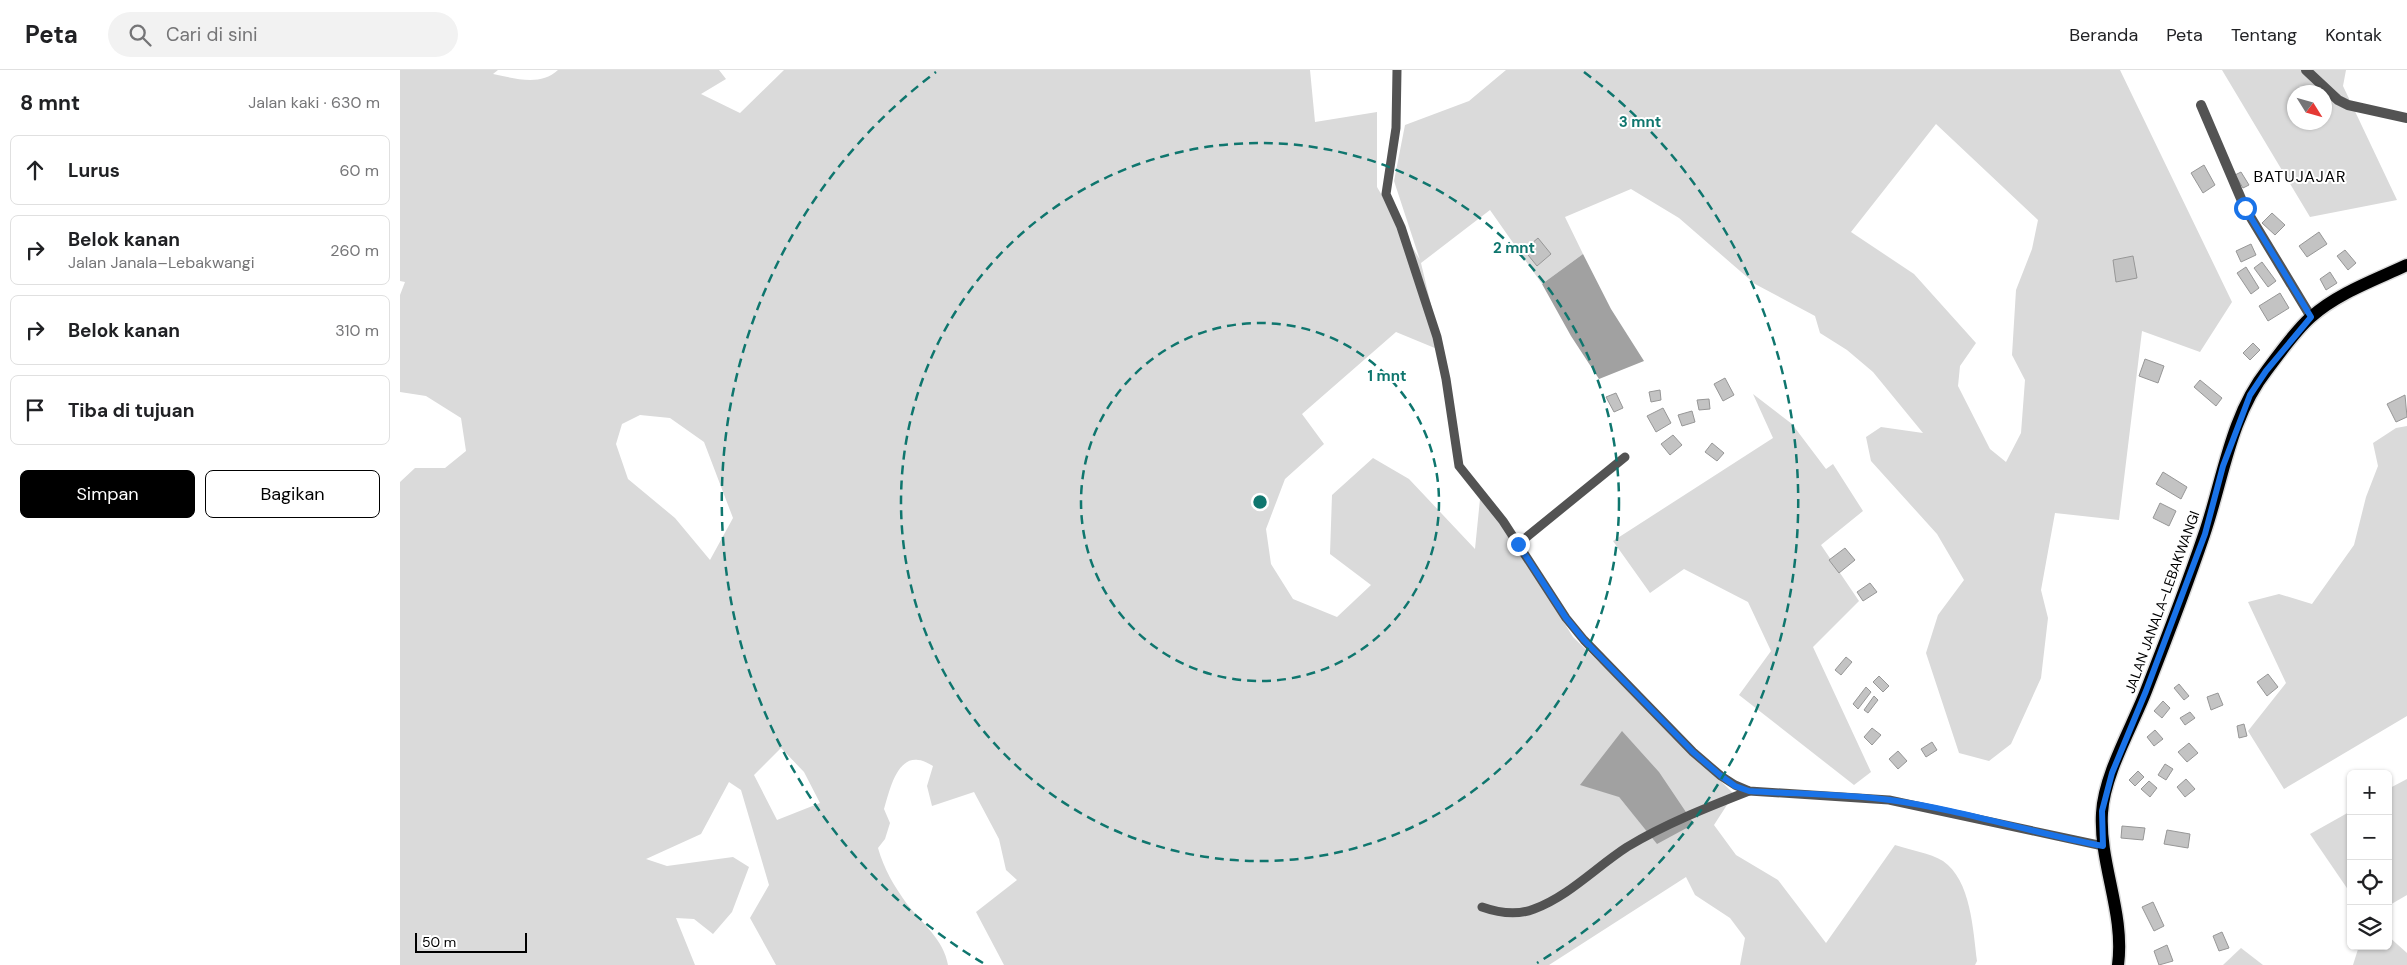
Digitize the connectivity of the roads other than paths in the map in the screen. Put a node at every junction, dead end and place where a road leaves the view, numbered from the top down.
1 (1397, 70) edge
2 (2306, 70) edge
3 (2201, 105) dead end
4 (2407, 118) edge
5 (2407, 265) edge
6 (2311, 317) junction
7 (1625, 457) dead end
8 (1518, 544) junction
9 (1749, 791) junction
10 (2103, 846) junction
11 (1482, 907) dead end
12 (2118, 965) edge

1 - 8 lane
2 - 4 street
3 - 6 street
5 - 6 main road, JALAN JANALA–LEBAKWANGI
6 - 10 main road, JALAN JANALA–LEBAKWANGI
7 - 8 lane
8 - 9 lane
9 - 10 lane
9 - 11 lane
10 - 12 main road, JALAN JANALA–LEBAKWANGI

